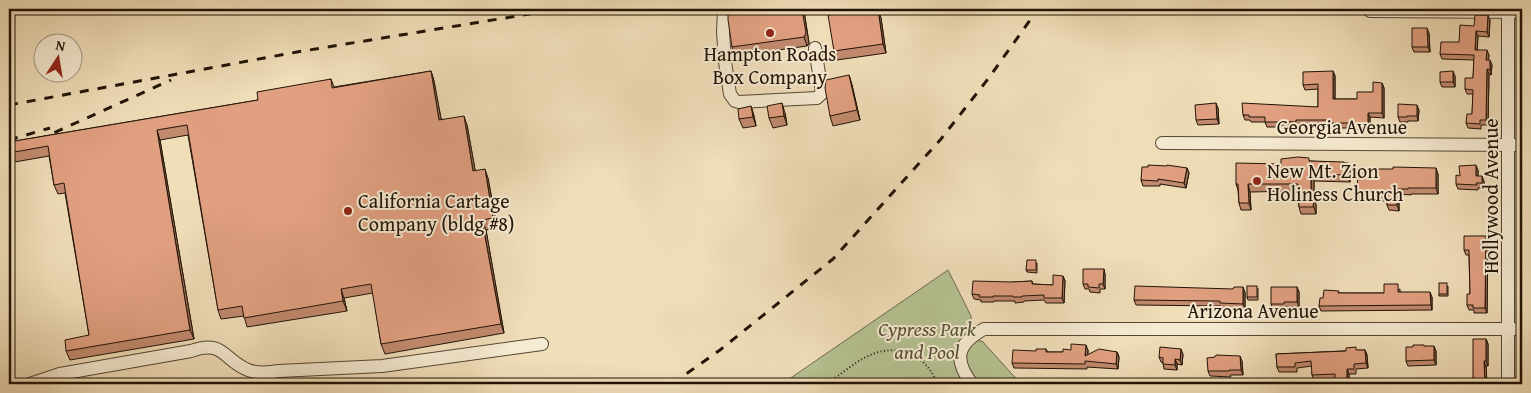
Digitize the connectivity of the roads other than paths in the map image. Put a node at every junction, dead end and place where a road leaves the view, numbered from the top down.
1 (724, 9) edge
2 (1508, 10) edge
3 (1370, 11) dead end
4 (1522, 12) edge
5 (816, 48) dead end
6 (1162, 143) dead end
7 (1509, 145) junction
8 (1522, 145) edge
9 (1508, 329) junction
10 (1522, 329) edge
11 (542, 344) dead end
12 (30, 384) edge
13 (972, 384) edge
14 (1508, 384) edge

1 - 5 street
2 - 3 street
2 - 4 street
2 - 7 street, Hollywood Avenue
6 - 7 street, Georgia Avenue
7 - 8 street, Georgia Avenue
7 - 9 street, Hollywood Avenue
9 - 10 street, Arizona Avenue
9 - 13 street, Arizona Avenue
9 - 14 street, Hollywood Avenue
11 - 12 street

